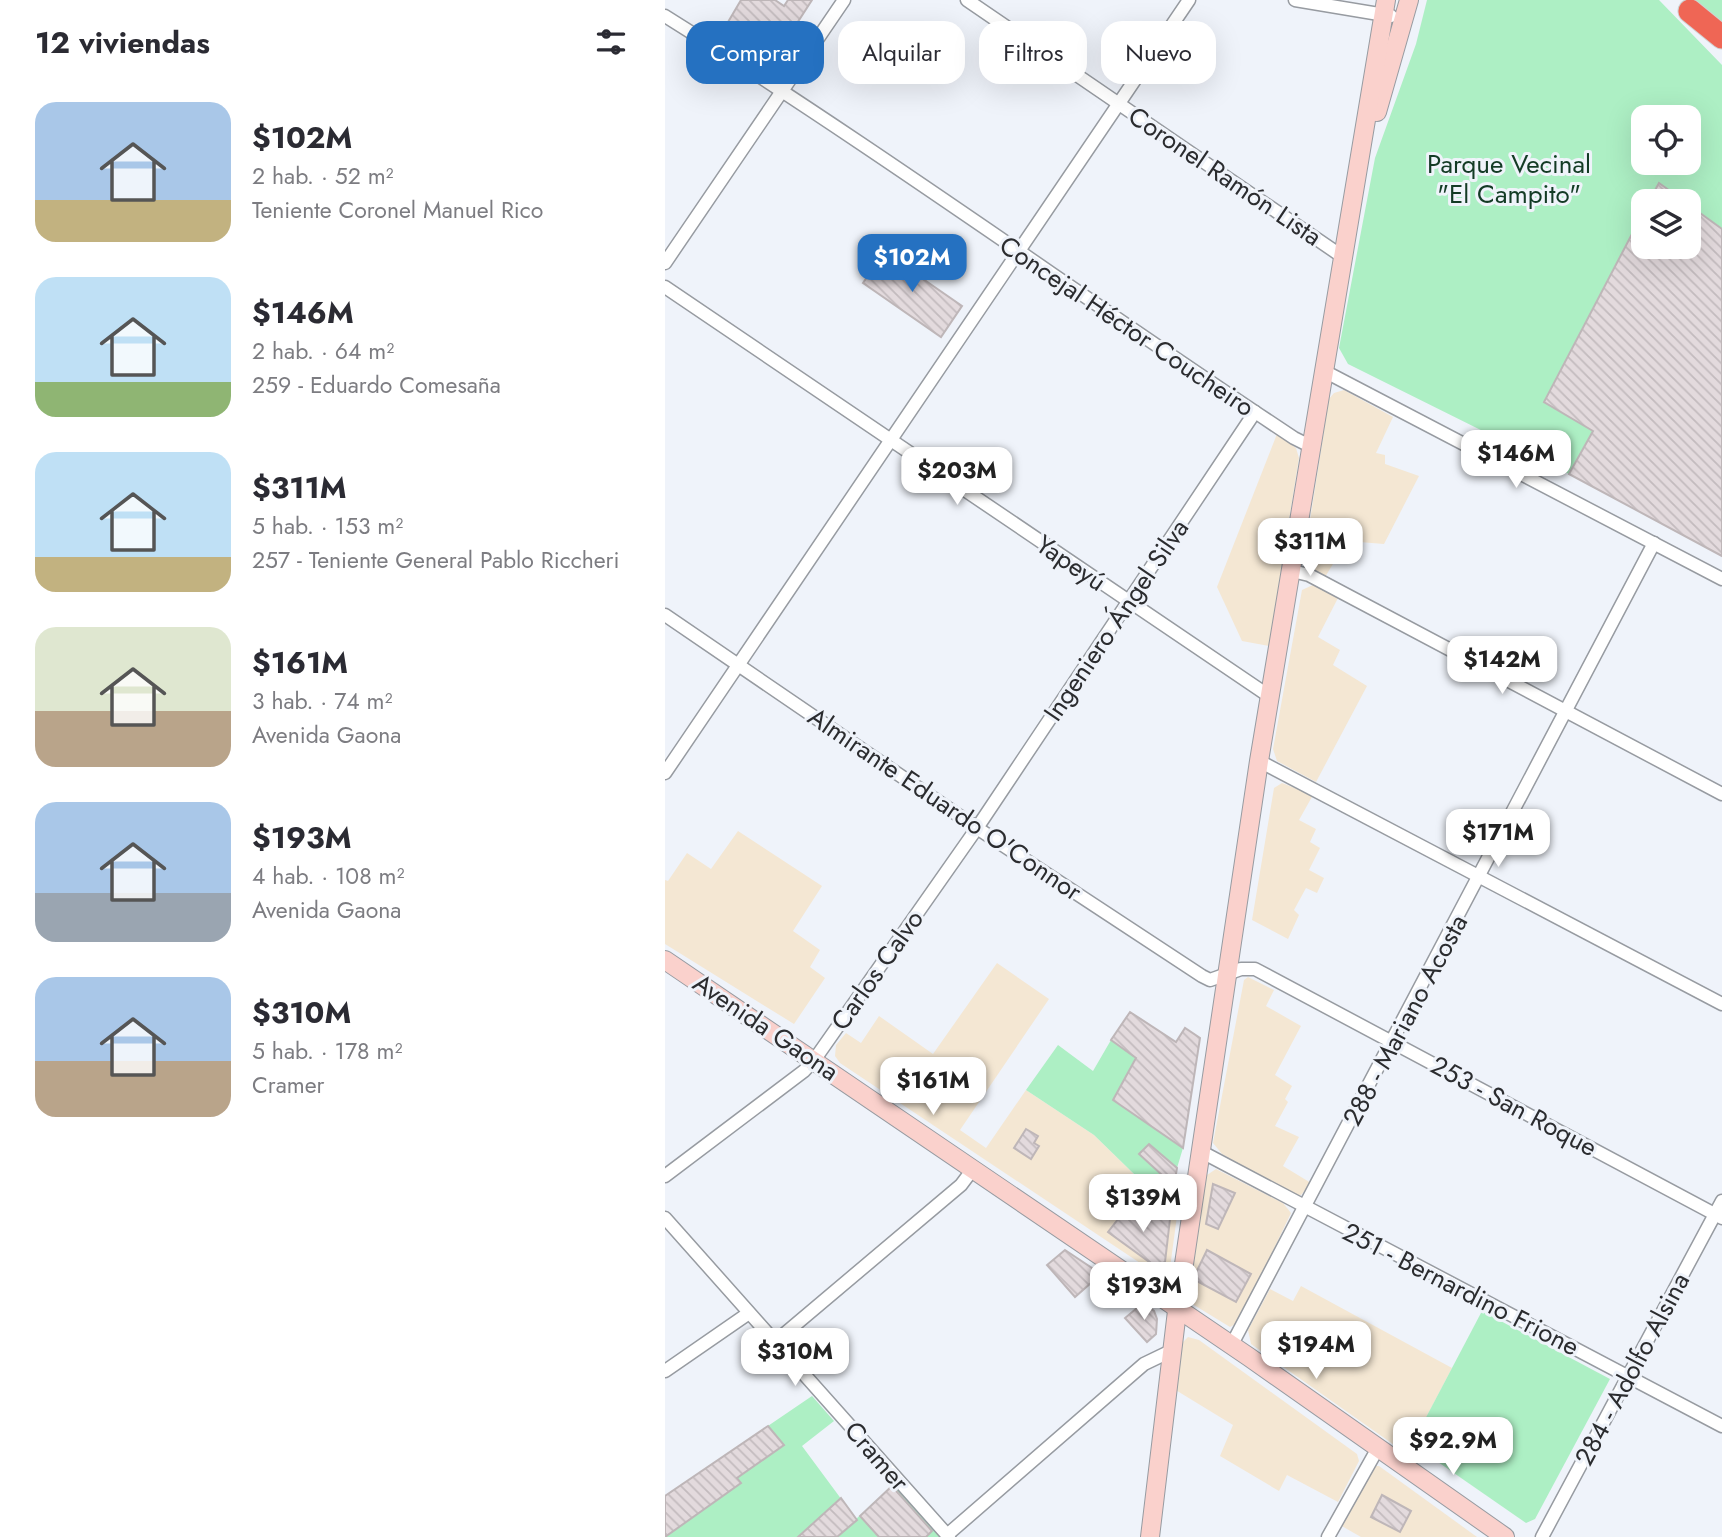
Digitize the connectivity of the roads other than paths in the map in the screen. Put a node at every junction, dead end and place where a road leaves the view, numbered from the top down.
1 (844, 0) edge
2 (967, 0) edge
3 (1189, 0) edge
4 (1295, 0) edge
5 (1409, 0) edge
6 (1385, 7) edge
7 (1690, 11) dead end
8 (665, 16) edge
9 (1405, 19) junction
10 (1722, 37) edge
11 (783, 90) junction
12 (1117, 103) junction
13 (1358, 176) junction
14 (1017, 252) junction
15 (1343, 257) junction
16 (665, 262) edge
17 (665, 287) edge
18 (1324, 372) junction
19 (1255, 412) junction
20 (889, 441) junction
21 (1312, 447) junction
22 (1654, 543) junction
23 (1292, 571) junction
24 (1722, 579) edge
25 (1128, 601) junction
26 (665, 615) edge
27 (739, 664) junction
28 (1269, 696) junction
29 (1567, 712) junction
30 (1259, 761) junction
31 (665, 773) edge
32 (1722, 794) edge
33 (977, 828) junction
34 (1480, 878) junction
35 (665, 960) edge
36 (1229, 974) junction
37 (1722, 1004) edge
38 (1394, 1042) junction
39 (815, 1059) junction
40 (1200, 1151) junction
41 (973, 1168) junction
42 (665, 1176) edge
43 (1722, 1201) edge
44 (1304, 1209) junction
45 (1718, 1217) edge
46 (665, 1218) edge
47 (1177, 1311) junction
48 (749, 1313) junction
49 (776, 1341) junction
50 (1231, 1346) junction
51 (1171, 1351) junction
52 (665, 1371) edge
53 (1628, 1376) junction
54 (1722, 1426) edge
55 (1378, 1448) junction
56 (948, 1536) edge
57 (1151, 1537) edge
58 (1328, 1537) edge
59 (1505, 1537) edge
60 (1542, 1537) edge

1 - 11 street
2 - 12 street, Coronel Ramón Lista
3 - 12 street
4 - 6 street
5 - 9 main road
6 - 9 street
6 - 13 main road
7 - 10 highway
8 - 11 street, Concejal Héctor Coucheiro
9 - 13 main road
11 - 14 street, Concejal Héctor Coucheiro
11 - 16 street
12 - 14 street
12 - 15 street, Coronel Ramón Lista
13 - 15 main road
14 - 19 street, Concejal Héctor Coucheiro
14 - 20 street
15 - 18 main road
17 - 20 street, Yapeyú
18 - 21 main road
18 - 22 street
19 - 21 street, Concejal Héctor Coucheiro
19 - 25 street, Ingeniero Ángel Silva
20 - 25 street, Yapeyú
20 - 27 street
21 - 23 main road
22 - 24 street
22 - 29 street, 288 - Mariano Acosta
23 - 28 main road
23 - 29 street
25 - 28 street, Yapeyú
25 - 33 street, Ingeniero Ángel Silva
26 - 27 street, Almirante Eduardo O'Connor
27 - 31 street
27 - 33 street, Almirante Eduardo O'Connor
28 - 30 main road
29 - 32 street
29 - 34 street, 288 - Mariano Acosta
30 - 34 street
30 - 36 main road
33 - 36 street, Almirante Eduardo O'Connor
33 - 39 street, Carlos Calvo
34 - 37 street
34 - 38 street, 288 - Mariano Acosta
35 - 39 main road, Avenida Gaona
36 - 38 street, 253 - San Roque
36 - 40 main road
38 - 44 street, 288 - Mariano Acosta
38 - 45 street, 253 - San Roque
39 - 41 main road, Avenida Gaona
39 - 42 street, Carlos Calvo
40 - 44 street, 251 - Bernardino Frione
40 - 47 main road
41 - 47 main road, Avenida Gaona
41 - 49 street
43 - 45 street, 284 - Adolfo Alsina
44 - 50 street, 288 - Mariano Acosta
44 - 53 street, 251 - Bernardino Frione
45 - 53 street, 284 - Adolfo Alsina
46 - 48 street, Cramer
47 - 50 main road, Avenida Gaona
47 - 51 main road
48 - 49 street, Cramer
48 - 52 street
49 - 56 street, Cramer
50 - 55 main road, Avenida Gaona
51 - 56 street
51 - 57 main road
53 - 54 street, 251 - Bernardino Frione
53 - 60 street, 284 - Adolfo Alsina
55 - 58 street
55 - 59 main road, Avenida Gaona

